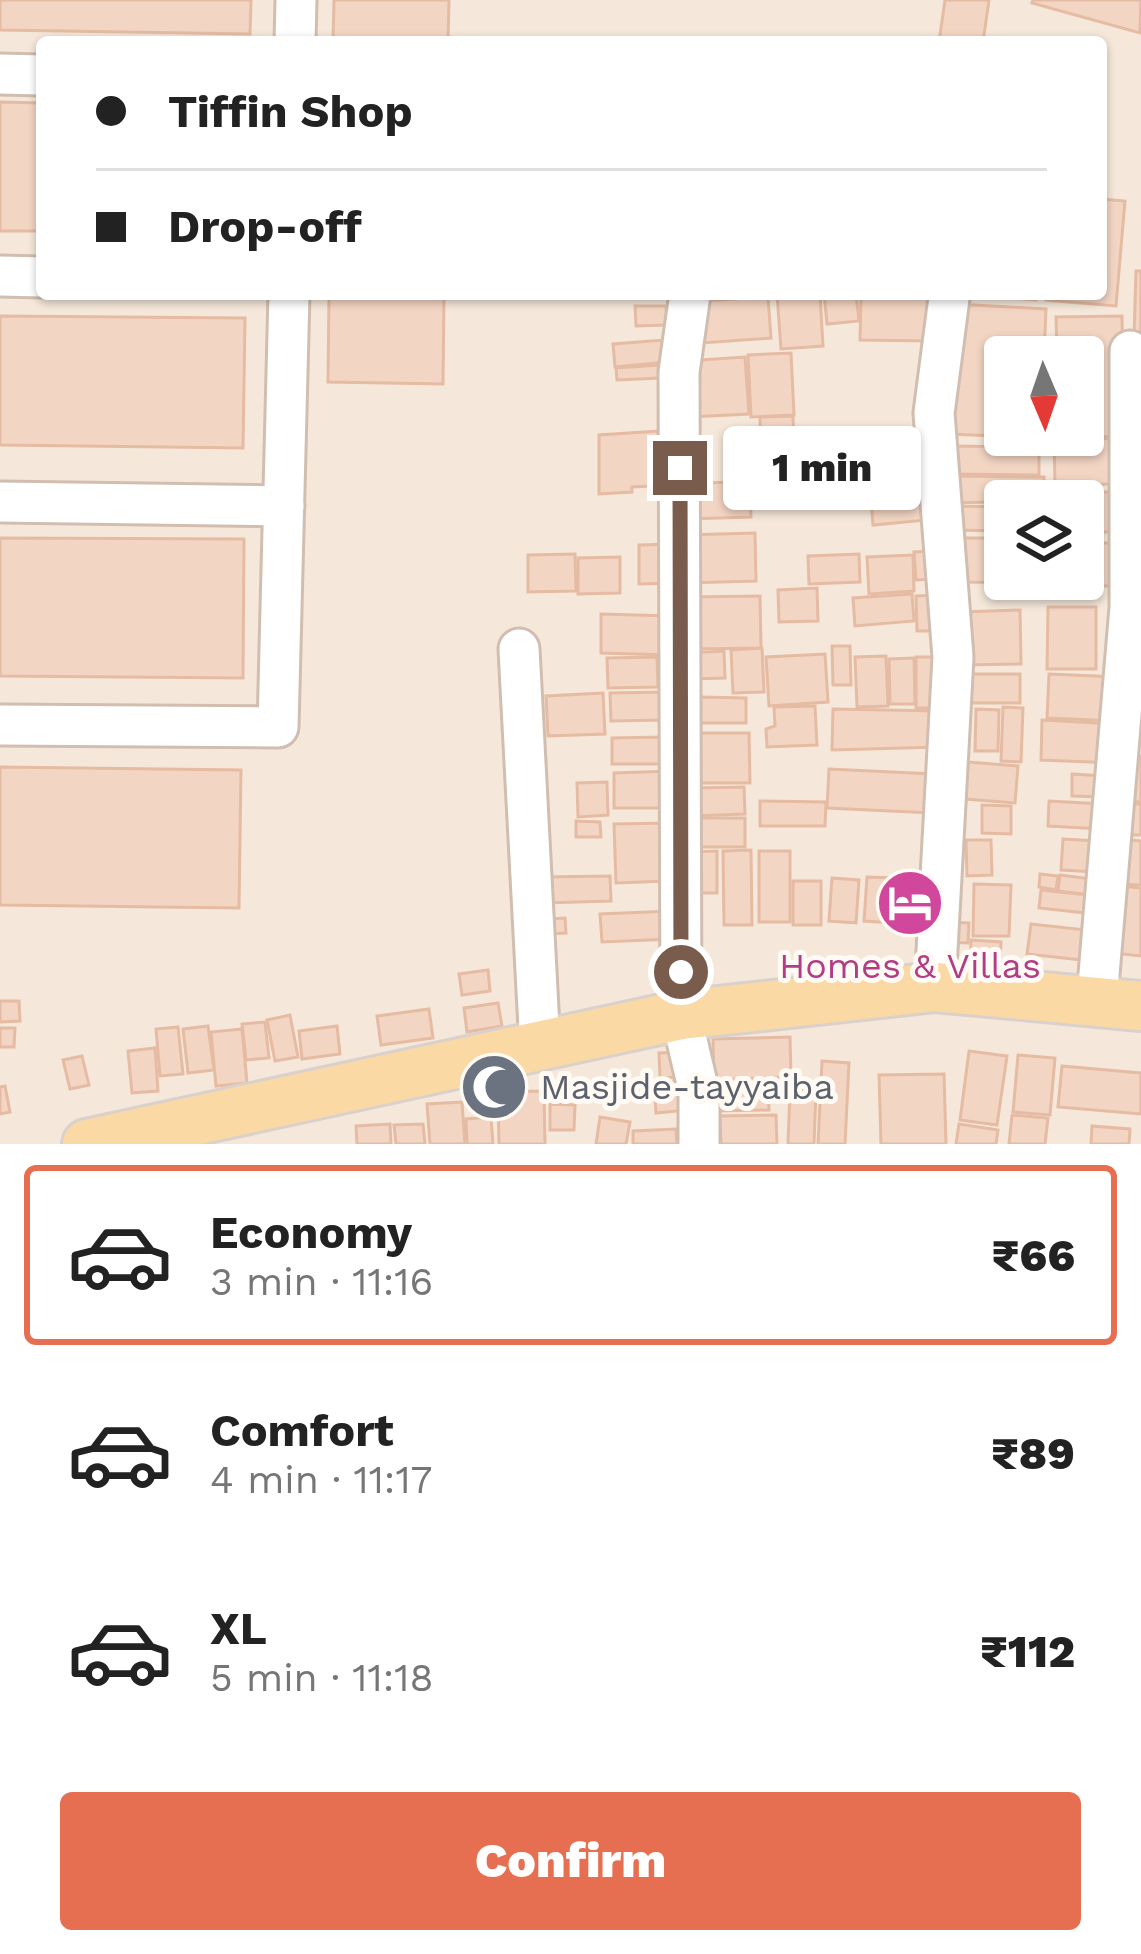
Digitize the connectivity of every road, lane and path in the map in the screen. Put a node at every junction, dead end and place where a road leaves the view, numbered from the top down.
1 (296, 0) edge
2 (295, 36) edge
3 (0, 74) edge
4 (36, 75) edge
5 (0, 276) edge
6 (36, 277) edge
7 (289, 300) edge
8 (689, 300) edge
9 (949, 300) edge
10 (1130, 351) dead end
11 (0, 502) edge
12 (284, 506) junction
13 (1136, 609) edge
14 (519, 650) dead end
15 (0, 725) edge
16 (935, 987) junction
17 (1119, 1002) edge
18 (681, 1015) junction
19 (540, 1047) junction
20 (87, 1144) edge
21 (699, 1144) edge

1 - 2 street
3 - 4 street
5 - 6 street
7 - 12 street
8 - 18 street
9 - 16 street
10 - 13 street
11 - 12 street
12 - 15 street
13 - 17 street
14 - 19 street
16 - 17 main road
16 - 18 main road
18 - 19 main road
18 - 21 street
19 - 20 main road

